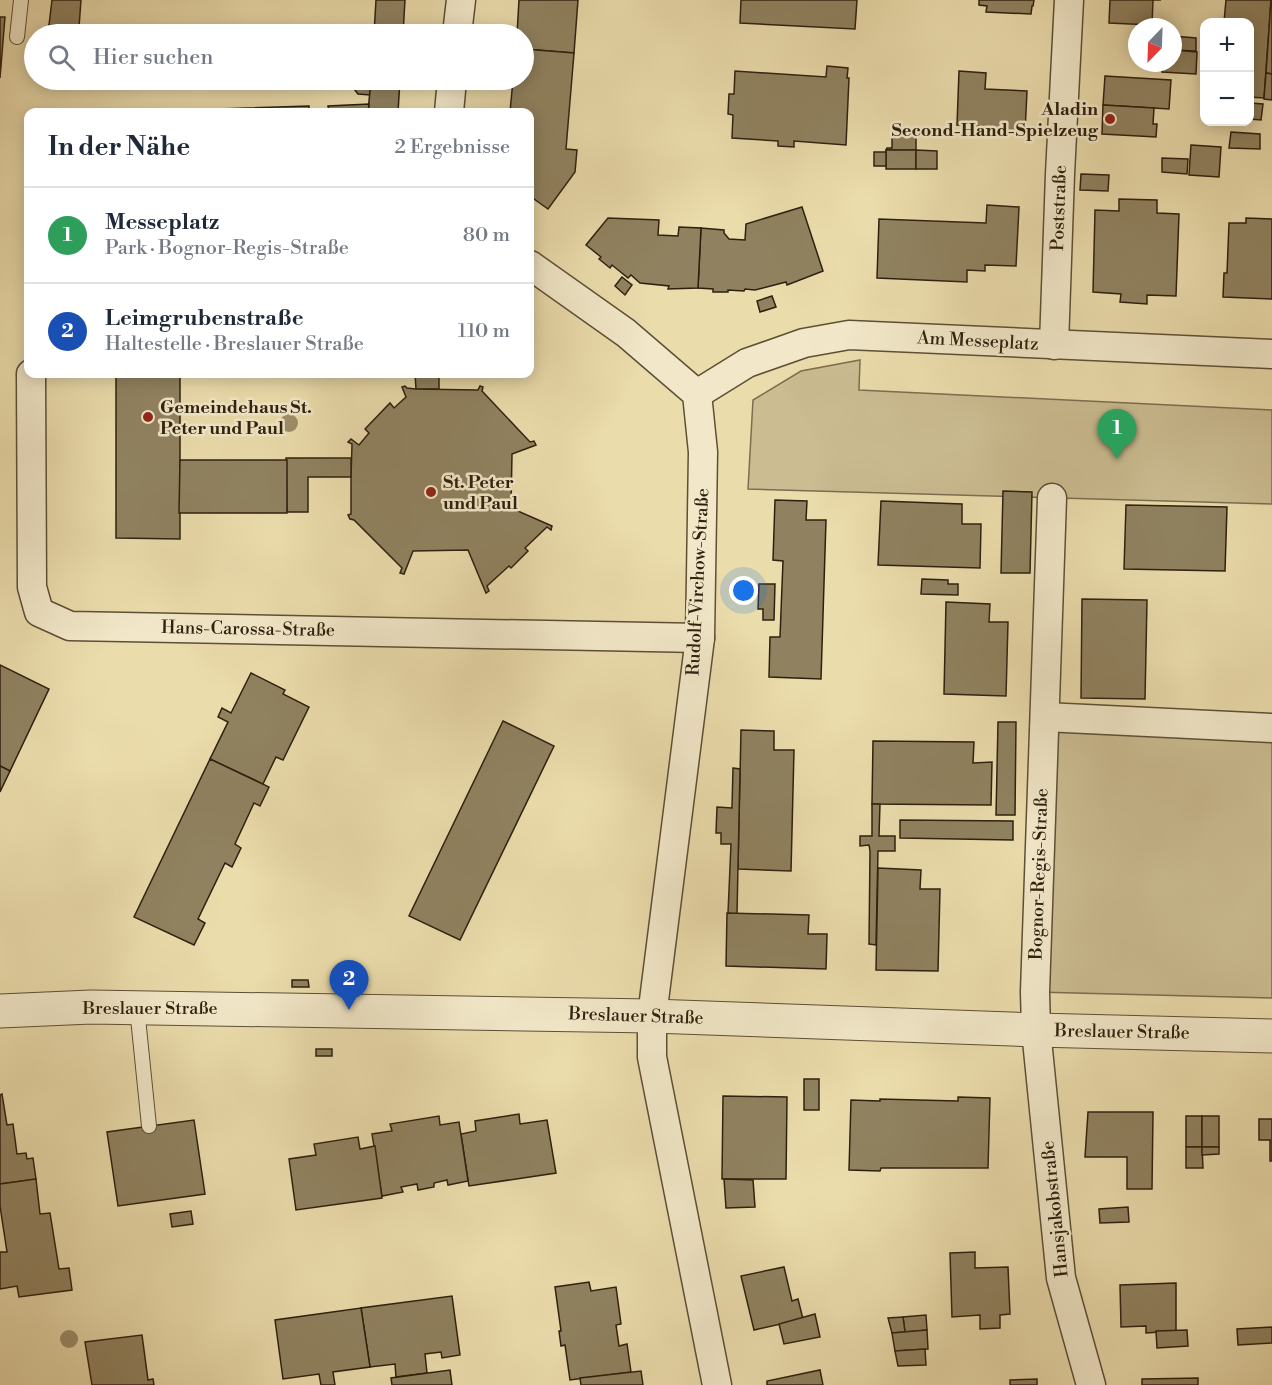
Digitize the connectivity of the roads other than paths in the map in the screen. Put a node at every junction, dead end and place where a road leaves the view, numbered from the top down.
1 (21, 0) edge
2 (461, 0) edge
3 (1069, 0) edge
4 (458, 24) edge
5 (17, 37) dead end
6 (451, 90) edge
7 (449, 108) edge
8 (534, 268) edge
9 (1054, 345) junction
10 (1272, 354) edge
11 (32, 378) edge
12 (697, 394) junction
13 (1052, 498) dead end
14 (700, 638) junction
15 (1045, 717) junction
16 (1272, 728) edge
17 (137, 1008) junction
18 (0, 1011) edge
19 (652, 1016) junction
20 (1036, 1030) junction
21 (1272, 1036) edge
22 (149, 1126) dead end
23 (717, 1385) edge
24 (1091, 1385) edge

1 - 5 lane
2 - 4 street
3 - 9 street, Poststraße
6 - 7 street
8 - 12 street
9 - 10 street, Am Messeplatz
9 - 12 street, Am Messeplatz
11 - 14 street, Hans-Carossa-Straße
12 - 14 street, Rudolf-Virchow-Straße
13 - 15 street, Bognor-Regis-Straße
14 - 19 street, Rudolf-Virchow-Straße
15 - 16 street
15 - 20 street, Bognor-Regis-Straße
17 - 18 street, Breslauer Straße
17 - 19 street, Breslauer Straße
17 - 22 lane
19 - 20 street, Breslauer Straße
19 - 23 street, Rudolf-Virchow-Straße
20 - 21 street, Breslauer Straße
20 - 24 street, Hansjakobstraße

